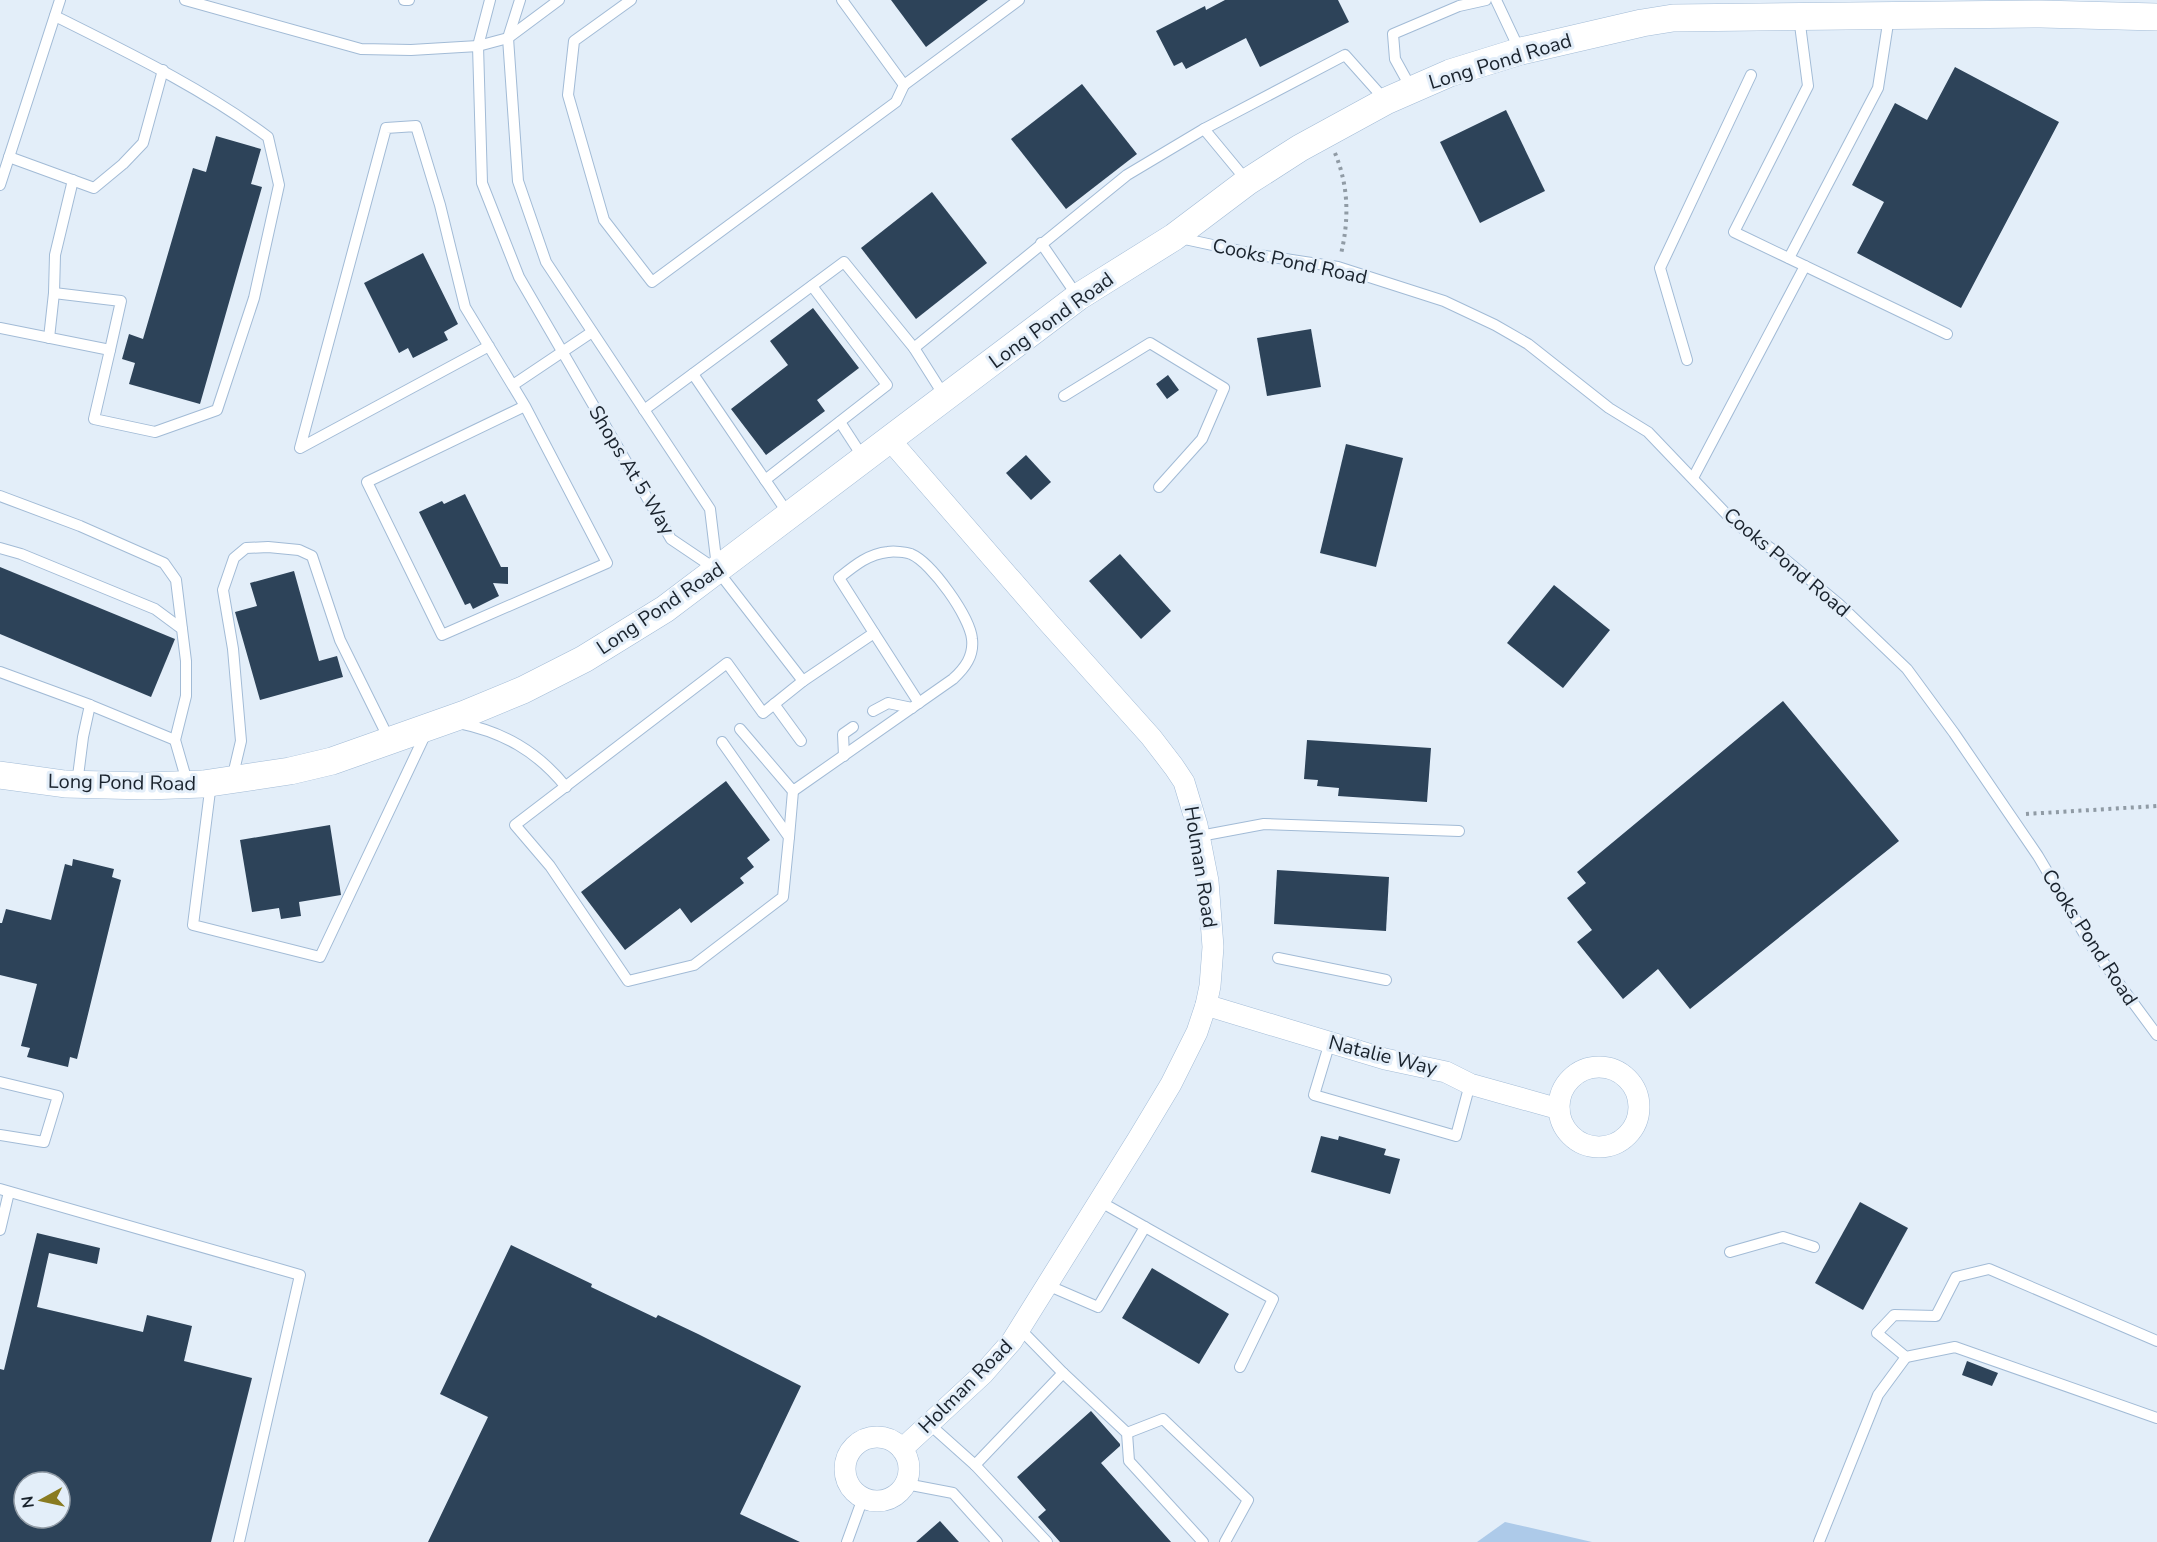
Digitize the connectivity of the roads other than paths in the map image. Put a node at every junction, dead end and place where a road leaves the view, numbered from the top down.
1 (60, 0) edge
2 (185, 0) edge
3 (404, 0) edge
4 (409, 0) edge
5 (490, 0) edge
6 (520, 0) edge
7 (559, 0) edge
8 (631, 0) edge
9 (842, 0) edge
10 (1019, 0) edge
11 (1486, 0) edge
12 (1496, 0) edge
13 (1903, 11) edge
14 (2148, 11) edge
15 (55, 16) junction
16 (1799, 16) junction
17 (508, 38) junction
18 (478, 46) junction
19 (1521, 51) junction
20 (163, 70) junction
21 (1751, 75) dead end
22 (904, 85) junction
23 (1411, 88) junction
24 (1386, 101) junction
25 (1204, 129) junction
26 (9, 157) junction
27 (73, 180) junction
28 (1247, 182) junction
29 (0, 186) edge
30 (1174, 237) junction
31 (1041, 243) junction
32 (1789, 258) junction
33 (1805, 266) junction
34 (812, 286) junction
35 (54, 293) junction
36 (1078, 297) junction
37 (0, 328) edge
38 (592, 332) junction
39 (1947, 334) dead end
40 (49, 338) junction
41 (489, 346) junction
42 (914, 348) junction
43 (110, 350) junction
44 (561, 351) junction
45 (1687, 360) dead end
46 (693, 374) junction
47 (513, 385) junction
48 (1064, 396) dead end
49 (945, 398) junction
50 (525, 406) junction
51 (644, 410) junction
52 (840, 422) junction
53 (890, 440) junction
54 (864, 459) junction
55 (1693, 478) junction
56 (765, 480) junction
57 (1159, 487) dead end
58 (0, 496) edge
59 (789, 515) junction
60 (0, 548) edge
61 (717, 570) junction
62 (182, 629) junction
63 (874, 633) junction
64 (0, 672) edge
65 (803, 681) junction
66 (774, 704) junction
67 (90, 705) junction
68 (915, 706) junction
69 (873, 711) dead end
70 (438, 723) junction
71 (853, 727) dead end
72 (740, 729) dead end
73 (175, 740) junction
74 (390, 741) junction
75 (801, 741) dead end
76 (722, 742) dead end
77 (844, 756) junction
78 (0, 775) edge
79 (210, 782) junction
80 (77, 785) junction
81 (566, 787) junction
82 (793, 791) junction
83 (1459, 831) dead end
84 (1200, 836) junction
85 (789, 837) junction
86 (1278, 958) dead end
87 (1386, 980) dead end
88 (1206, 1005) junction
89 (2157, 1035) edge
90 (1330, 1042) junction
91 (0, 1082) edge
92 (1470, 1084) junction
93 (1559, 1109) dead end
94 (0, 1135) edge
95 (10, 1192) edge
96 (1099, 1202) junction
97 (1145, 1227) junction
98 (0, 1230) edge
99 (1814, 1247) dead end
100 (1730, 1252) dead end
101 (1047, 1285) junction
102 (1020, 1329) junction
103 (2157, 1341) edge
104 (1906, 1357) junction
105 (1240, 1366) dead end
106 (1063, 1373) junction
107 (2157, 1418) edge
108 (928, 1423) junction
109 (1127, 1433) junction
110 (902, 1449) junction
111 (975, 1465) junction
112 (906, 1484) junction
113 (863, 1498) junction
114 (239, 1542) edge
115 (847, 1542) edge
116 (997, 1542) edge
117 (1047, 1542) edge
118 (1203, 1542) edge
119 (1225, 1542) edge
120 (1819, 1542) edge

1 - 15 lane
2 - 18 lane
3 - 4 lane
5 - 18 lane, Shops At 5 Way
6 - 17 lane, Shops At 5 Way
7 - 17 lane
8 - 22 lane
9 - 22 lane
10 - 22 lane
11 - 23 lane
12 - 19 lane
13 - 14 street, Long Pond Road
13 - 16 street, Long Pond Road
13 - 32 lane
15 - 20 lane
15 - 26 lane
16 - 19 street, Long Pond Road
16 - 32 lane
17 - 18 lane
17 - 38 lane, Shops At 5 Way
18 - 44 lane, Shops At 5 Way
19 - 23 street, Long Pond Road
20 - 27 lane
20 - 43 lane
21 - 45 lane
23 - 24 street, Long Pond Road
24 - 25 lane
24 - 28 street, Long Pond Road
25 - 28 lane
25 - 31 lane
26 - 27 lane
26 - 29 lane
27 - 35 lane
28 - 30 street, Long Pond Road
30 - 36 street, Long Pond Road
30 - 55 lane, Cooks Pond Road
31 - 36 lane
31 - 42 lane
32 - 33 lane
33 - 39 lane
33 - 55 lane
34 - 42 lane
34 - 46 lane
34 - 52 lane
35 - 40 lane
35 - 43 lane
36 - 49 street, Long Pond Road
37 - 40 lane
38 - 44 lane
38 - 51 lane, Shops At 5 Way
40 - 43 lane
41 - 41 lane
41 - 47 lane
42 - 49 lane
44 - 47 lane
44 - 61 lane, Shops At 5 Way
46 - 51 lane
46 - 56 lane
47 - 50 lane
48 - 57 lane
49 - 53 street, Long Pond Road
50 - 50 lane
51 - 61 lane, Shops At 5 Way
52 - 54 lane
52 - 56 lane
53 - 54 street, Long Pond Road
53 - 84 street, Holman Road
54 - 59 street, Long Pond Road
55 - 89 lane, Cooks Pond Road
56 - 59 lane
58 - 62 lane
59 - 61 street, Long Pond Road
60 - 62 lane
61 - 65 lane
61 - 70 street, Long Pond Road
62 - 73 lane
63 - 65 lane
63 - 68 lane
63 - 68 lane
64 - 67 lane
65 - 66 lane
66 - 75 lane
66 - 81 lane
67 - 73 lane
67 - 80 lane
68 - 69 lane
68 - 77 lane
70 - 74 street, Long Pond Road
70 - 79 lane
70 - 81 lane
71 - 77 lane
72 - 82 lane
73 - 79 lane
74 - 79 street, Long Pond Road
74 - 79 lane
76 - 85 lane
77 - 82 lane
78 - 80 street, Long Pond Road
79 - 80 street, Long Pond Road
81 - 85 lane
82 - 85 lane
83 - 84 lane
84 - 88 street, Holman Road
86 - 87 lane
88 - 90 street, Natalie Way
88 - 96 street, Holman Road
90 - 92 street, Natalie Way
90 - 92 lane
91 - 94 lane
92 - 93 street, Natalie Way
95 - 98 lane
95 - 114 lane
96 - 97 lane
96 - 101 street, Holman Road
97 - 101 lane
97 - 105 lane
99 - 100 lane
101 - 102 street, Holman Road
102 - 106 lane
102 - 108 street, Holman Road
103 - 104 lane
104 - 107 lane
104 - 120 lane
106 - 109 lane
106 - 111 lane
108 - 110 street, Holman Road
108 - 111 lane
109 - 118 lane
109 - 119 lane
110 - 112 street, Holman Road
110 - 113 street, Holman Road
111 - 117 lane
112 - 113 street
112 - 116 lane
113 - 115 lane

